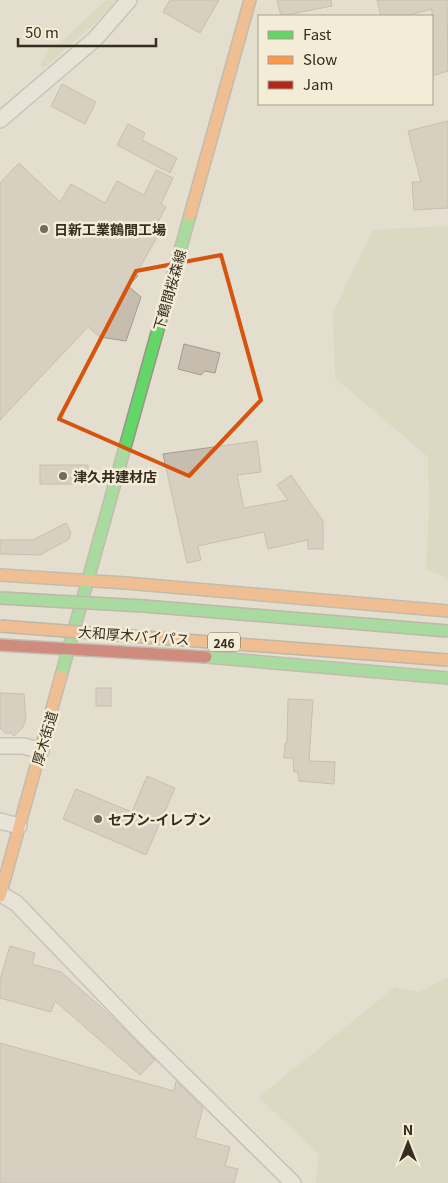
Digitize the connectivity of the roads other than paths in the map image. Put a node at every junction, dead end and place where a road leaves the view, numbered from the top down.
1 (129, 0) edge
2 (250, 0) edge
3 (0, 120) edge
4 (0, 576) edge
5 (89, 581) junction
6 (0, 598) edge
7 (448, 611) edge
8 (0, 626) edge
9 (448, 631) edge
10 (0, 644) edge
11 (69, 649) junction
12 (448, 660) edge
13 (448, 678) edge
14 (0, 746) edge
15 (41, 751) junction
16 (0, 821) edge
17 (19, 826) junction
18 (0, 895) edge
19 (293, 1183) edge

1 - 3 street
2 - 5 main road, 下鶴間桜森線
4 - 5 main road
5 - 7 main road
5 - 11 main road, 厚木街道
6 - 9 main road, 大和厚木バイパス / 246, bridge
8 - 12 main road, 大和厚木バイパス / 246, bridge
10 - 11 main road, 246
11 - 13 main road, 246
11 - 15 main road, 厚木街道
14 - 15 street
15 - 17 main road, 厚木街道
16 - 17 street
17 - 18 main road, 厚木街道
18 - 19 street

